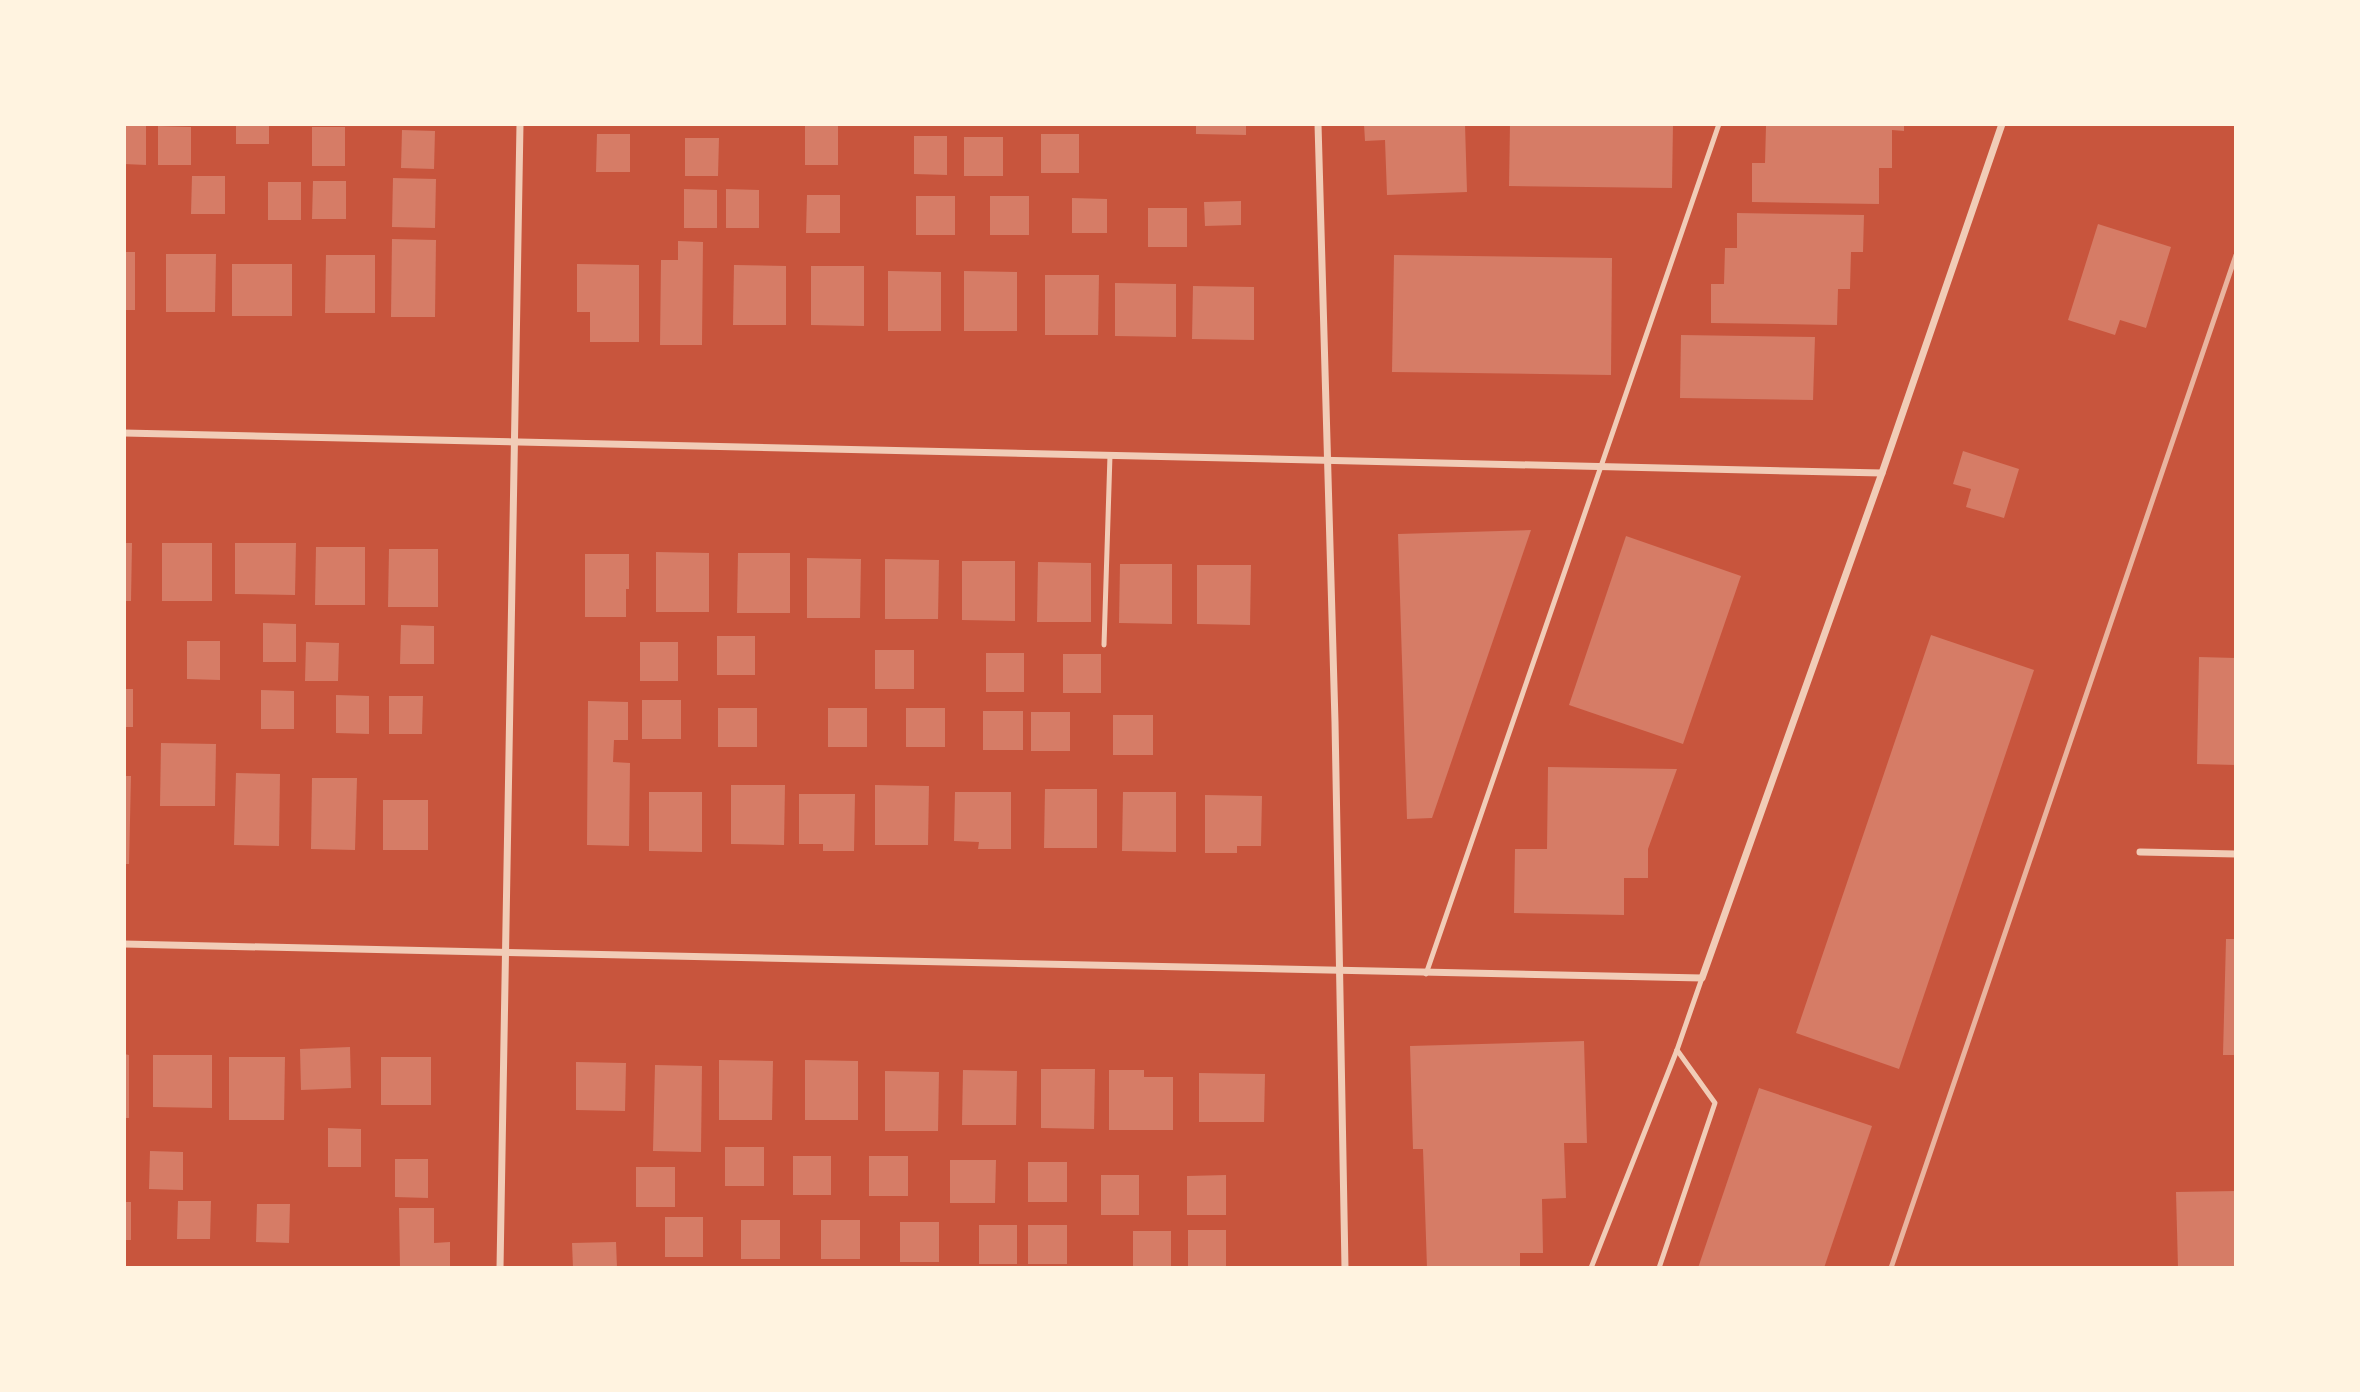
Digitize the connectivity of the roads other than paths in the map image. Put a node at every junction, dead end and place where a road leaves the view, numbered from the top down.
1 (520, 124) edge
2 (1318, 124) edge
3 (1719, 124) edge
4 (2002, 124) edge
5 (124, 433) edge
6 (514, 442) junction
7 (1110, 455) junction
8 (1327, 460) junction
9 (1602, 467) junction
10 (1882, 473) junction
11 (1104, 645) dead end
12 (2140, 852) dead end
13 (2236, 854) edge
14 (124, 944) edge
15 (505, 951) junction
16 (1339, 970) junction
17 (1426, 974) junction
18 (1702, 978) junction
19 (1676, 1050) junction
20 (500, 1268) edge
21 (1345, 1268) edge
22 (1591, 1268) edge
23 (1659, 1268) edge

1 - 6 street
2 - 8 street
3 - 9 lane
4 - 10 street
5 - 6 street
6 - 7 street
6 - 15 street
7 - 8 street
7 - 11 lane
8 - 9 street
8 - 16 street
9 - 10 street
9 - 17 lane
10 - 18 street
12 - 13 street
14 - 15 street
15 - 16 street
15 - 20 street
16 - 17 street
16 - 21 street
17 - 18 street
18 - 19 lane
19 - 22 lane
19 - 23 lane

